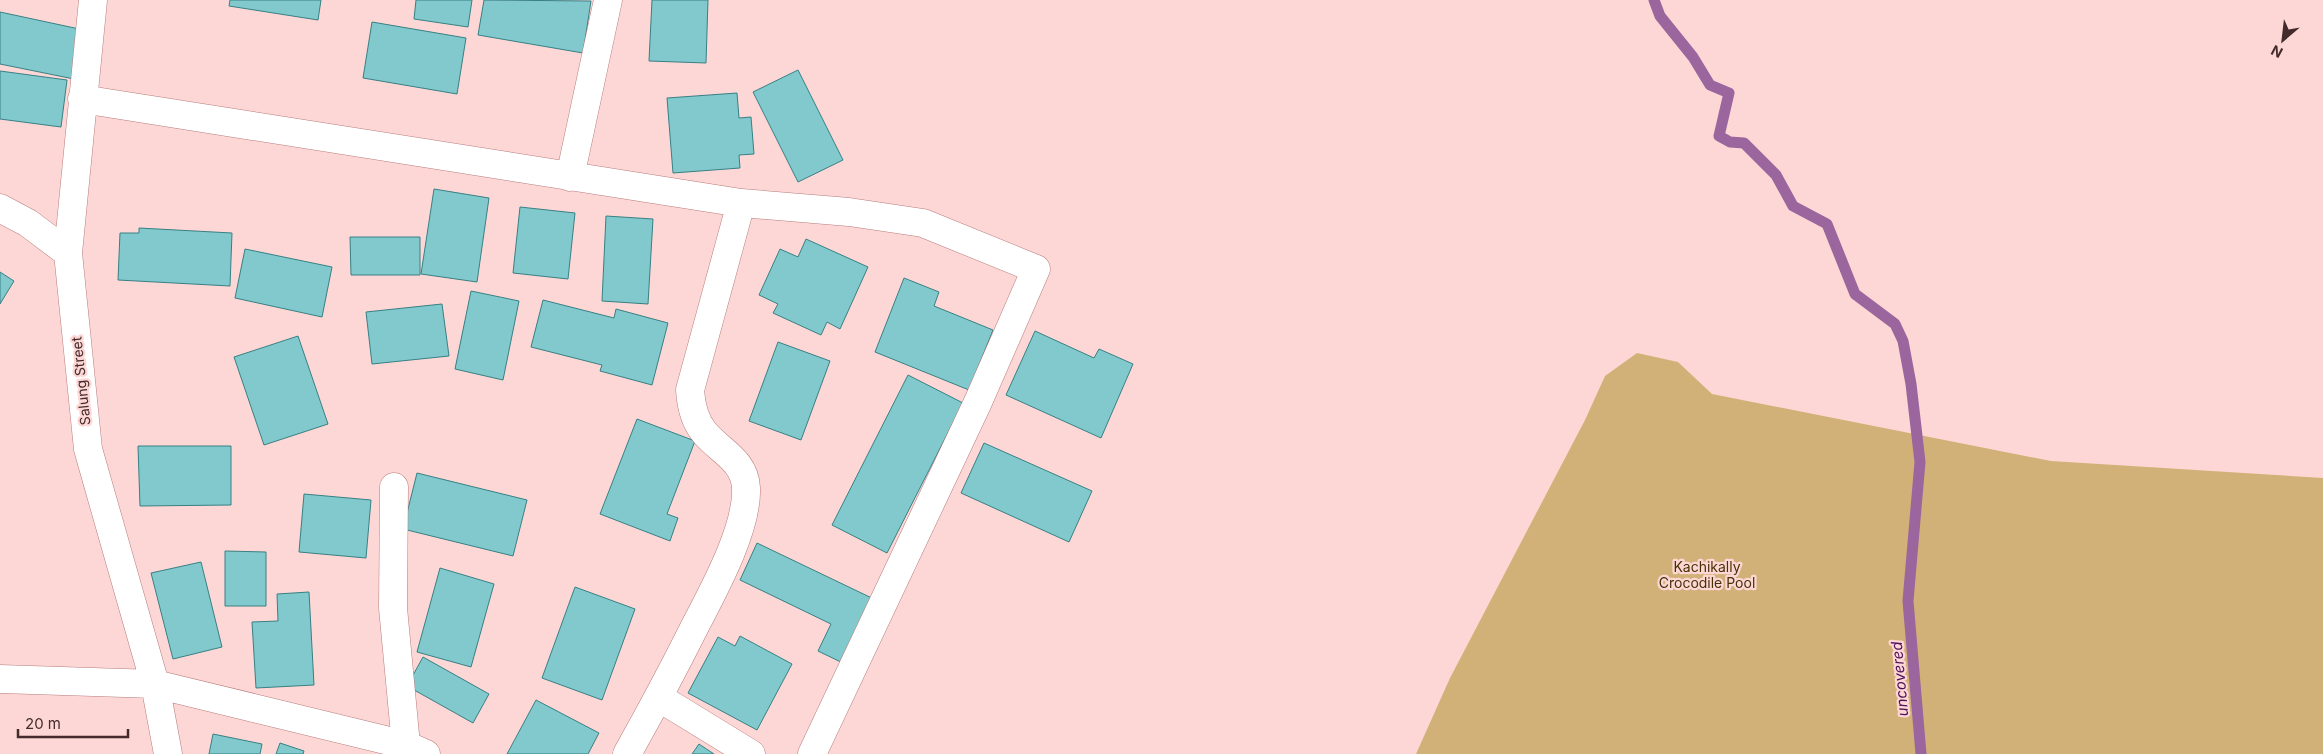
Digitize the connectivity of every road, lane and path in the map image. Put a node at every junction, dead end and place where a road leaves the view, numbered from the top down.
1 (93, 0) edge
2 (608, 0) edge
3 (82, 99) junction
4 (570, 177) junction
5 (741, 203) junction
6 (0, 208) edge
7 (68, 253) junction
8 (394, 487) dead end
9 (0, 680) edge
10 (155, 684) junction
11 (658, 697) junction
12 (416, 750) edge
13 (168, 754) edge
14 (627, 754) edge
15 (752, 754) edge
16 (812, 754) edge

1 - 3 street, Salung Street
2 - 4 street
3 - 4 street
3 - 7 street, Salung Street
4 - 5 street
5 - 11 street
5 - 16 street
6 - 7 street
7 - 10 street, Salung Street
8 - 12 street
9 - 10 street
10 - 12 street
10 - 13 street, Salung Street
11 - 14 street
11 - 15 street

